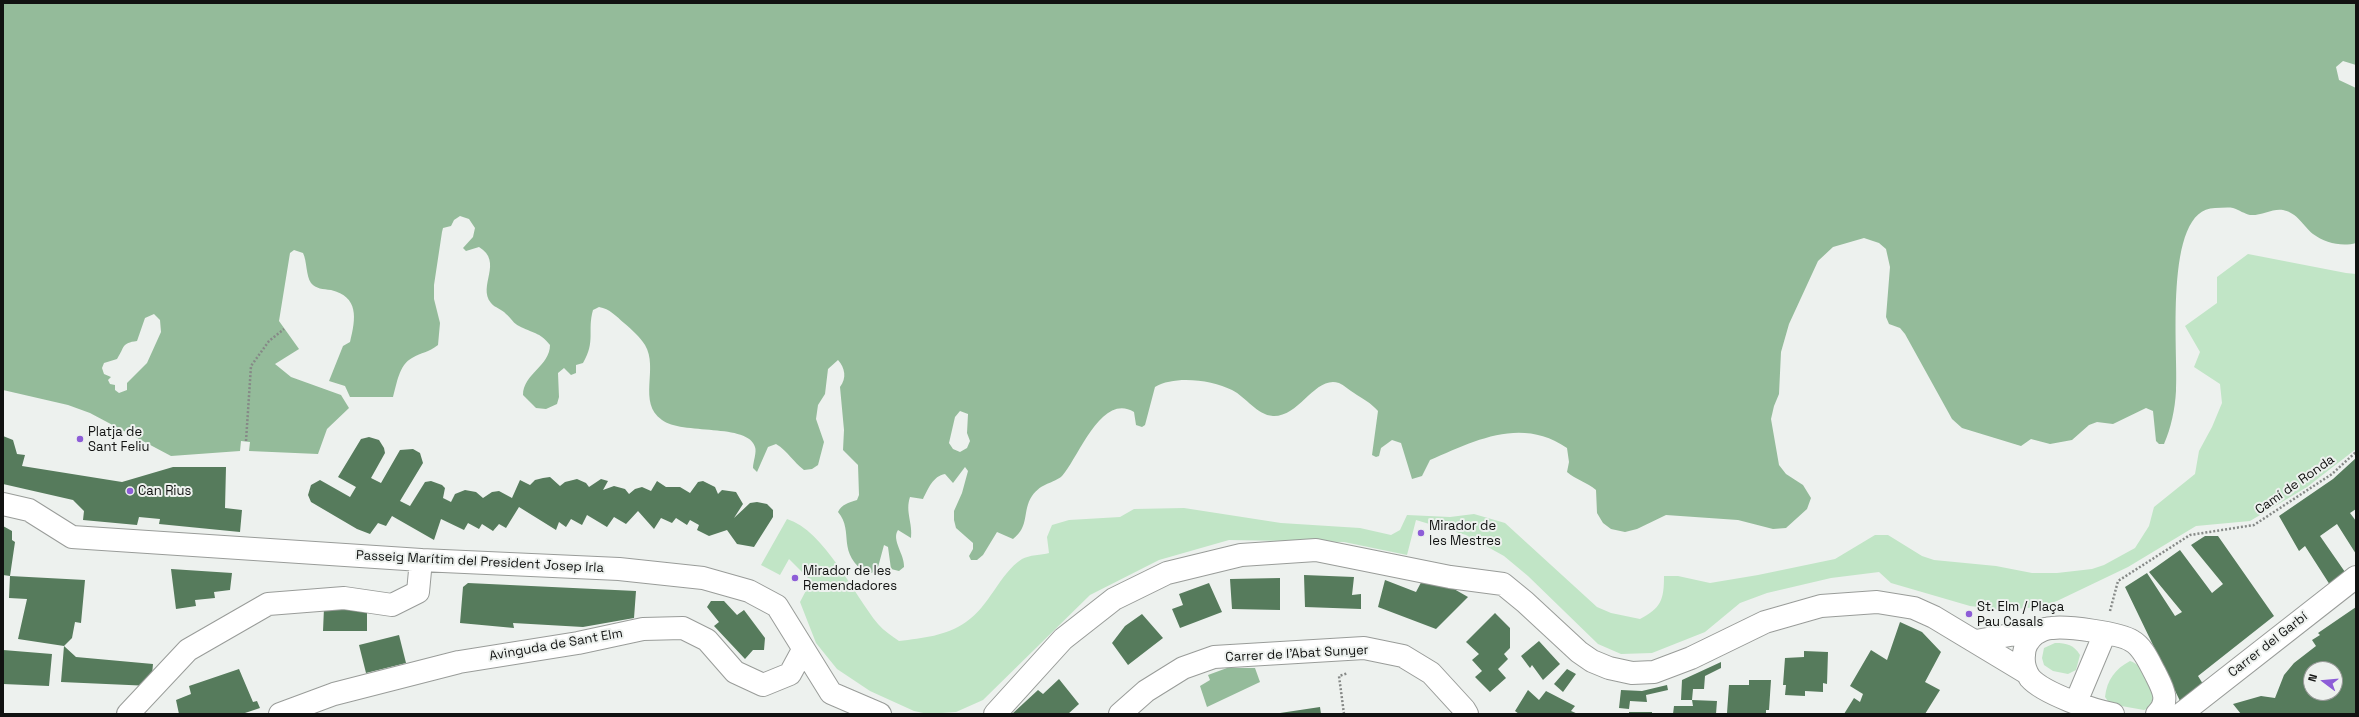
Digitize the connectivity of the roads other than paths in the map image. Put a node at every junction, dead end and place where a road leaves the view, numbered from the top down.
1 (3, 504) edge
2 (421, 560) junction
3 (2356, 577) edge
4 (2044, 629) junction
5 (2105, 633) junction
6 (1976, 641) junction
7 (803, 650) junction
8 (2027, 673) junction
9 (2076, 702) junction
10 (2166, 713) edge
11 (128, 714) edge
12 (280, 714) edge
13 (880, 714) edge
14 (995, 714) edge
15 (1120, 714) edge
16 (1467, 714) edge
17 (2113, 714) edge

1 - 2 street, Passeig Marítim del President Josep Irla
2 - 7 street, Passeig Marítim del President Josep Irla
2 - 11 street
3 - 10 street, Carrer del Garbí
4 - 5 street
4 - 6 street
4 - 8 street
5 - 9 street
5 - 10 street
6 - 8 street
6 - 14 street
7 - 12 street, Avinguda de Sant Elm
7 - 13 street, Passeig Marítim del President Josep Irla
8 - 9 street
9 - 17 street
15 - 16 street, Carrer de l'Abat Sunyer

